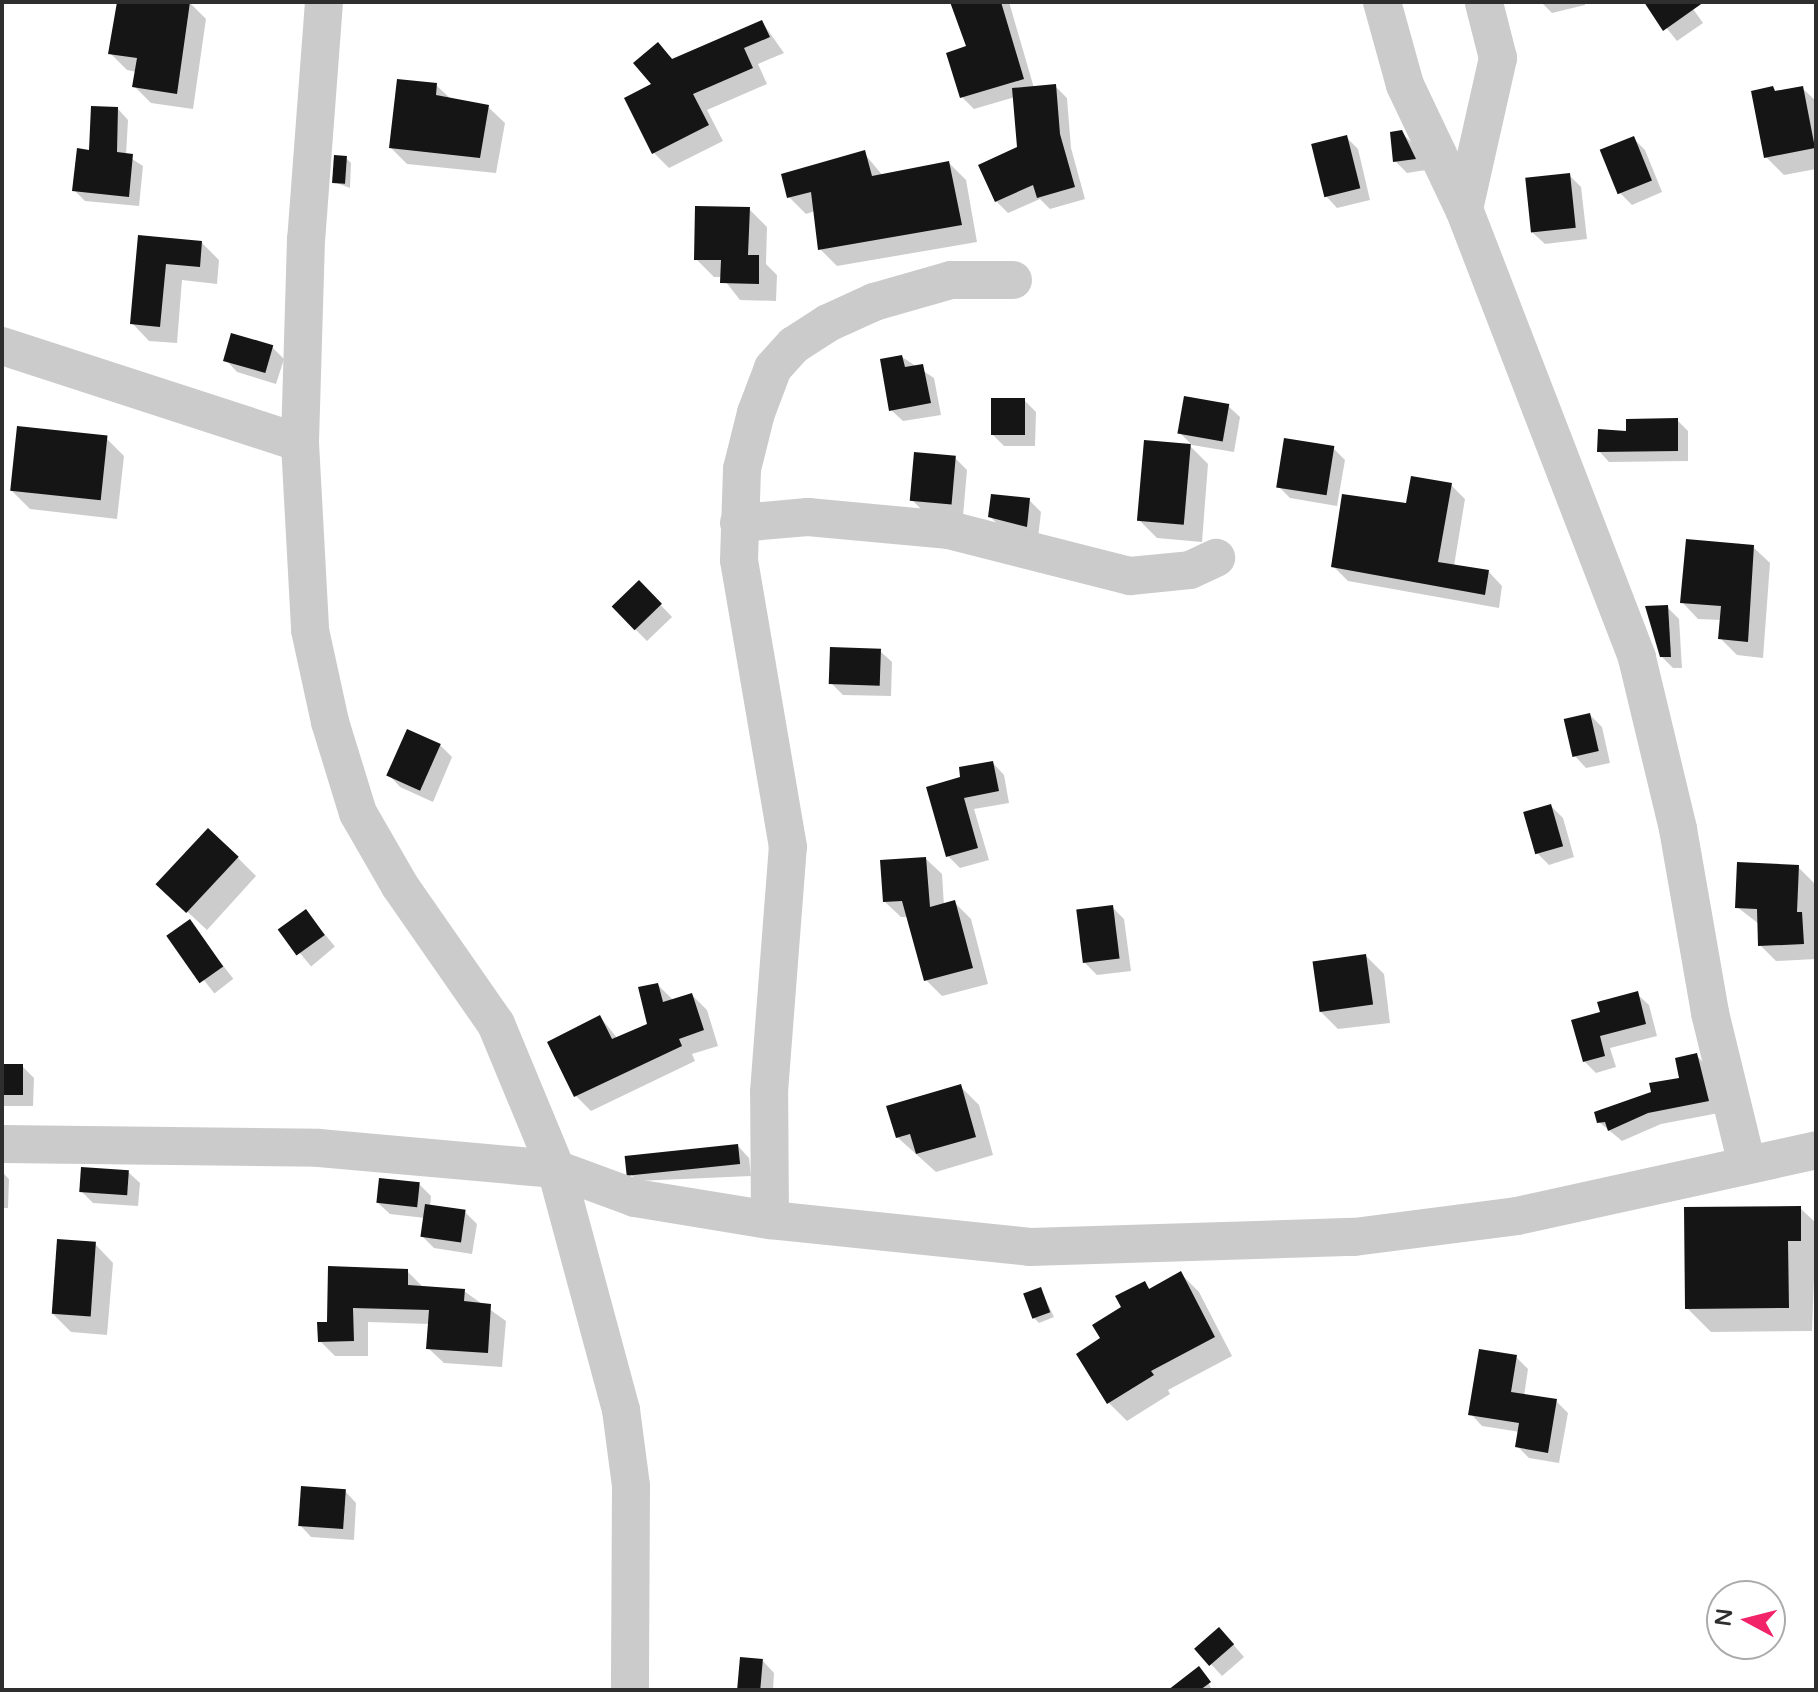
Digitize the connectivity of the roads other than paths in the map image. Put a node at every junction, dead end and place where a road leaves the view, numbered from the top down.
1 (324, 2) edge
2 (1382, 2) edge
3 (1484, 3) edge
4 (1464, 209) junction
5 (1013, 280) dead end
6 (2, 346) edge
7 (300, 443) junction
8 (739, 523) junction
9 (1216, 558) dead end
10 (2, 1144) edge
11 (1816, 1150) edge
12 (1747, 1165) junction
13 (556, 1169) junction
14 (770, 1220) junction
15 (630, 1690) edge

1 - 7 street
2 - 4 street
3 - 4 street
4 - 12 street
5 - 8 street
6 - 7 street
7 - 13 street
8 - 9 street
8 - 14 street
10 - 13 street
11 - 12 street
12 - 14 street
13 - 14 street
13 - 15 street

